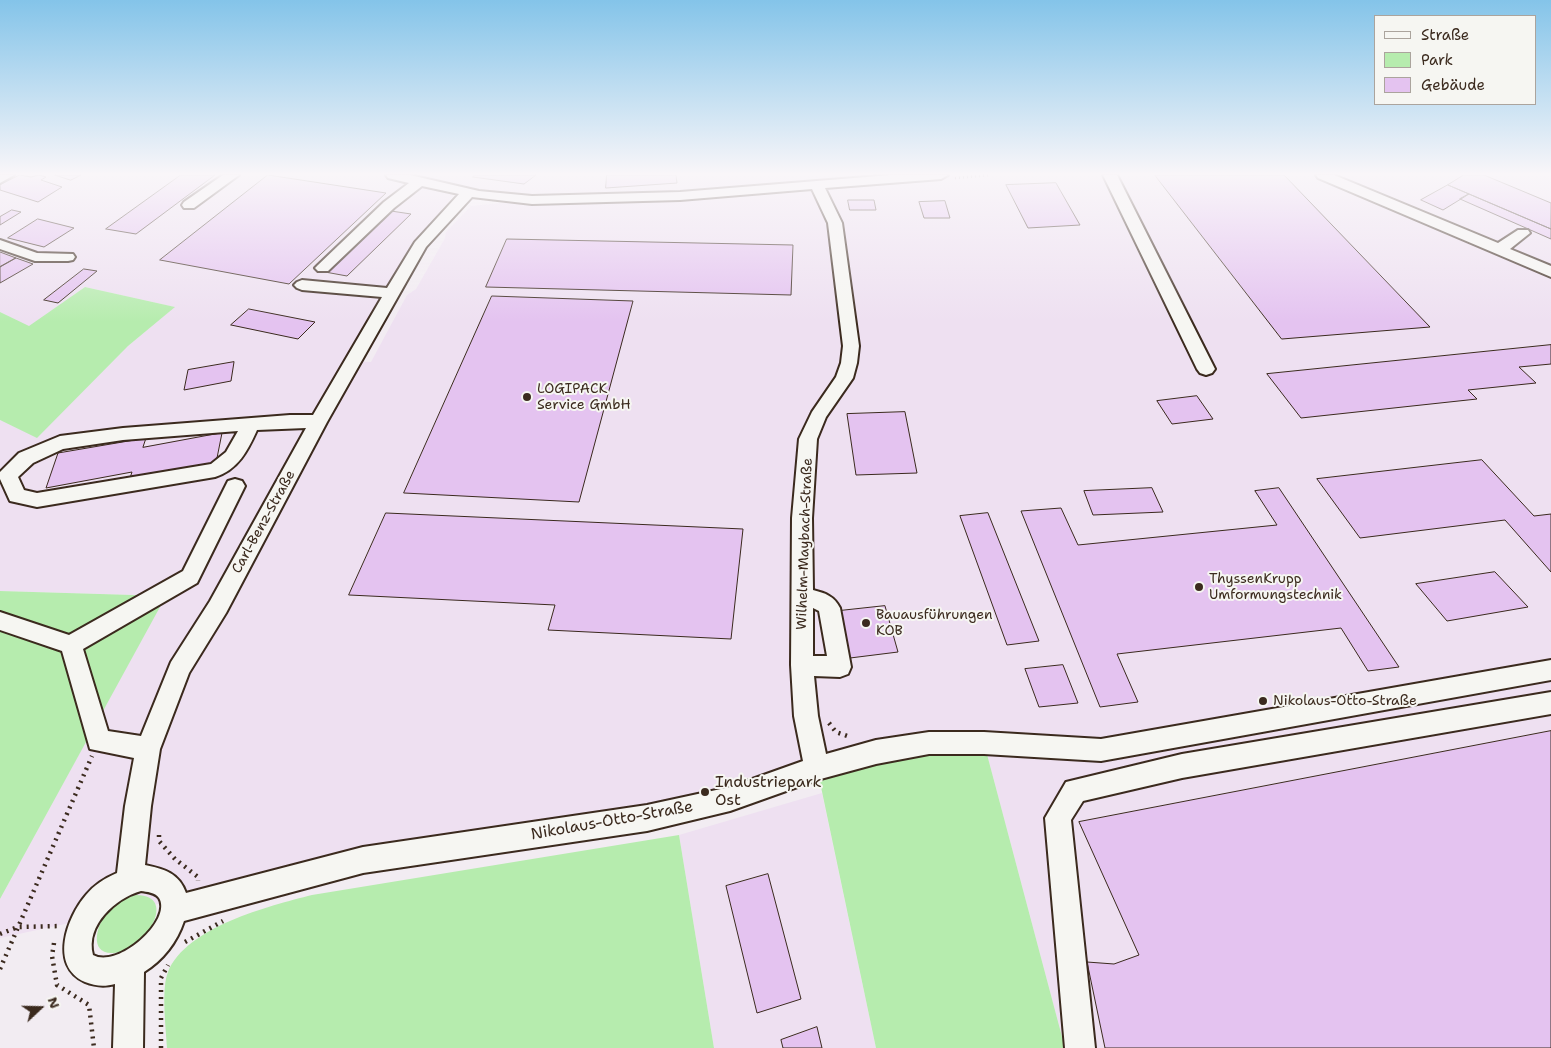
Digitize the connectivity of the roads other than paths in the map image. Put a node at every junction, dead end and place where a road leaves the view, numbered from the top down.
1 (369, 224) edge
2 (439, 224) edge
3 (835, 224) edge
4 (1134, 224) edge
5 (1440, 224) edge
6 (1523, 233) dead end
7 (0, 244) edge
8 (1500, 248) junction
9 (68, 257) dead end
10 (323, 268) dead end
11 (1551, 272) edge
12 (302, 285) dead end
13 (391, 293) junction
14 (1206, 368) dead end
15 (318, 422) junction
16 (251, 424) junction
17 (235, 486) dead end
18 (801, 597) junction
19 (0, 621) edge
20 (70, 645) junction
21 (802, 665) junction
22 (1551, 670) edge
23 (1551, 704) edge
24 (148, 749) junction
25 (817, 768) junction
26 (130, 880) junction
27 (186, 906) junction
28 (130, 965) junction
29 (128, 1048) edge
30 (1080, 1048) edge

1 - 10 street
2 - 13 street, Carl-Benz-Straße
3 - 18 street, Wilhelm-Maybach-Straße
4 - 14 street
5 - 8 street
6 - 8 street
7 - 9 street
8 - 11 street
12 - 13 street
13 - 15 street, Carl-Benz-Straße
15 - 16 street
15 - 24 street, Carl-Benz-Straße
16 - 16 street
17 - 20 street
18 - 21 street, Wilhelm-Maybach-Straße
18 - 21 street
19 - 20 street
20 - 24 street
21 - 25 street, Wilhelm-Maybach-Straße
22 - 25 street, Nikolaus-Otto-Straße
23 - 30 street
24 - 26 street, Carl-Benz-Straße
25 - 27 street, Nikolaus-Otto-Straße
26 - 27 street
26 - 28 street
27 - 28 street
28 - 29 street

